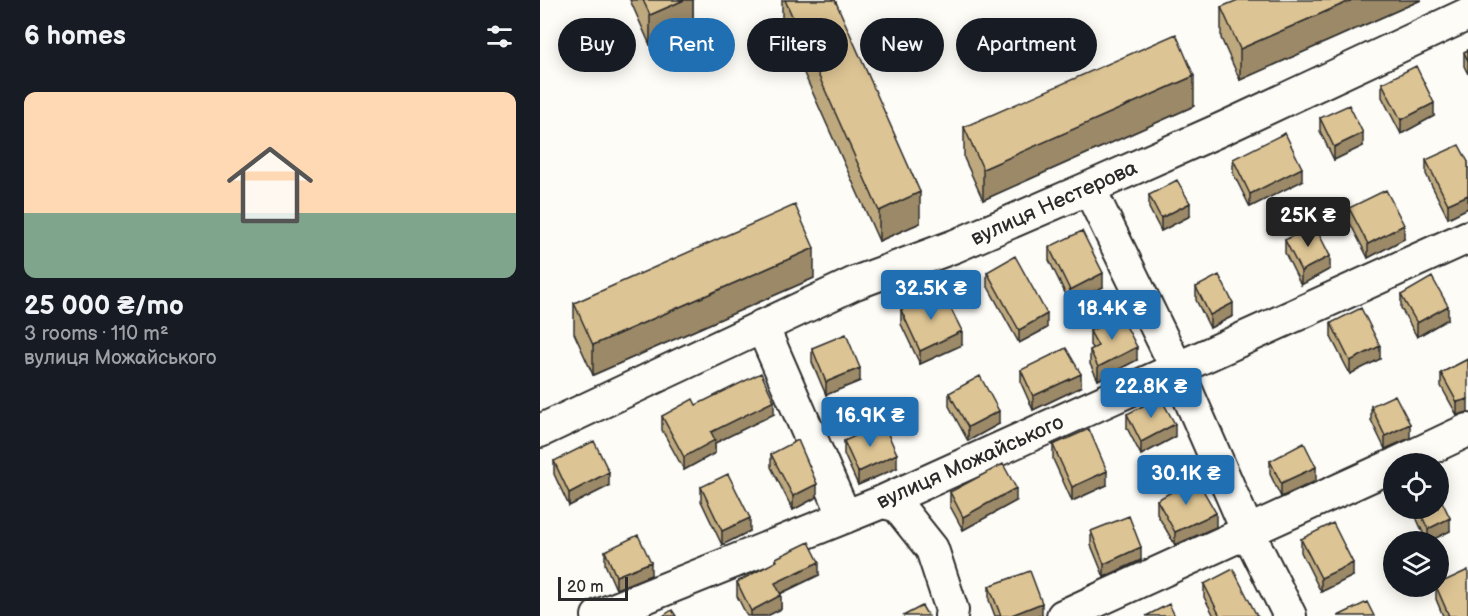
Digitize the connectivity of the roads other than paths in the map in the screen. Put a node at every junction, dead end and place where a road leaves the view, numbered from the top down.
1 (1468, 14) edge
2 (1089, 188) junction
3 (1468, 237) edge
4 (762, 326) junction
5 (1177, 369) junction
6 (1468, 430) edge
7 (540, 431) edge
8 (1419, 453) edge
9 (1383, 470) edge
10 (882, 502) junction
11 (845, 517) junction
12 (1248, 532) junction
13 (598, 616) edge
14 (951, 616) edge
15 (1063, 616) edge
16 (1290, 616) edge

1 - 2 street, вулиця Нестерова
2 - 4 street, вулиця Нестерова
2 - 5 street
3 - 5 street, вулиця Можайського
4 - 7 street, вулиця Нестерова
4 - 11 street
5 - 10 street, вулиця Можайського
5 - 12 street
6 - 8 street
9 - 12 street
10 - 11 street, вулиця Можайського
10 - 14 street
11 - 13 street, вулиця Можайського
12 - 15 street
12 - 16 street

